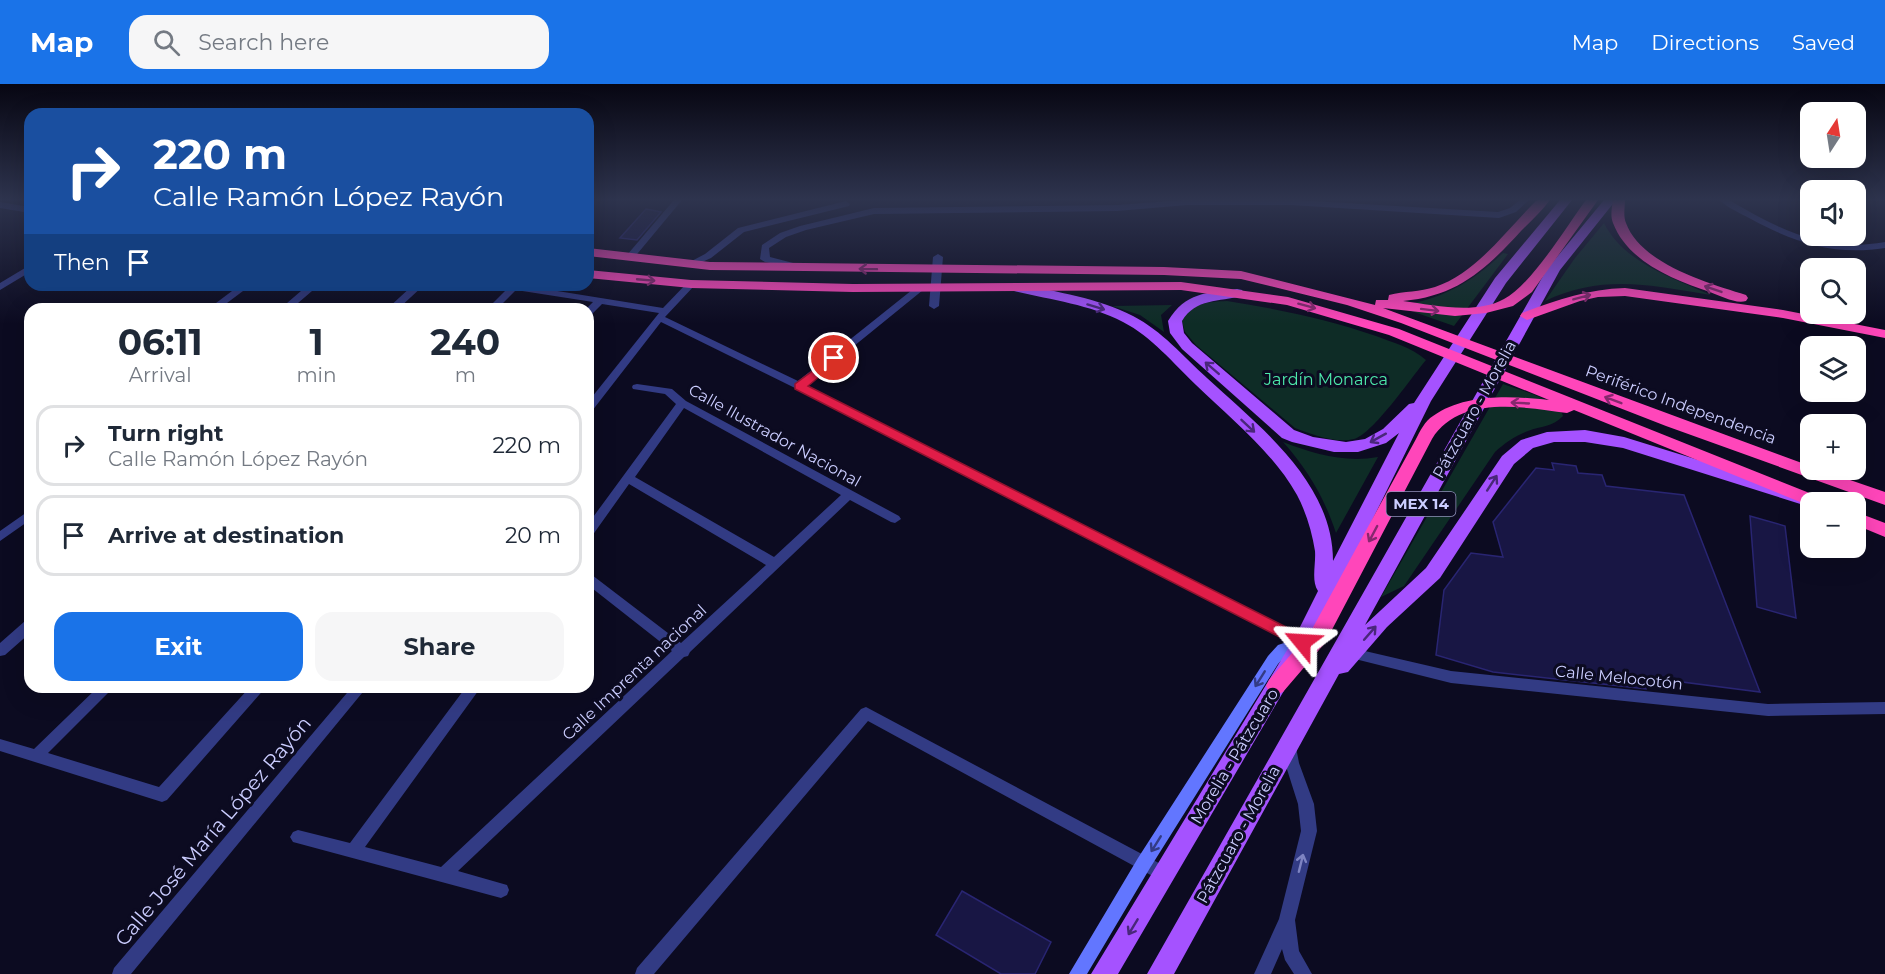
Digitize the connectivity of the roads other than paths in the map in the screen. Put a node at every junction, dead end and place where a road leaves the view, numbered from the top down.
1 (643, 242) edge
2 (726, 242) edge
3 (773, 242) edge
4 (1504, 242) edge
5 (1532, 242) edge
6 (1561, 242) edge
7 (1576, 242) edge
8 (1632, 242) edge
9 (1812, 242) edge
10 (1885, 245) edge
11 (594, 253) edge
12 (630, 257) junction
13 (938, 257) dead end
14 (691, 264) junction
15 (818, 268) junction
16 (24, 272) edge
17 (594, 275) edge
18 (691, 284) junction
19 (1242, 284) junction
20 (0, 287) edge
21 (853, 288) junction
22 (920, 288) junction
23 (1019, 288) junction
24 (238, 291) edge
25 (307, 291) edge
26 (412, 291) edge
27 (510, 291) edge
28 (538, 291) edge
29 (599, 301) junction
30 (221, 303) edge
31 (292, 303) edge
32 (399, 303) edge
33 (498, 303) edge
34 (594, 306) edge
35 (934, 306) dead end
36 (1800, 308) edge
37 (662, 315) junction
38 (1527, 316) junction
39 (1866, 321) edge
40 (1885, 324) edge
41 (1885, 334) edge
42 (1527, 376) junction
43 (800, 386) junction
44 (637, 387) dead end
45 (594, 401) edge
46 (1424, 401) junction
47 (682, 404) junction
48 (628, 478) junction
49 (1800, 492) edge
50 (1804, 492) edge
51 (1805, 492) edge
52 (848, 495) junction
53 (1885, 499) edge
54 (1866, 508) edge
55 (1885, 512) edge
56 (594, 518) edge
57 (24, 519) edge
58 (895, 519) dead end
59 (1866, 522) edge
60 (1885, 530) edge
61 (0, 537) edge
62 (775, 564) junction
63 (594, 583) edge
64 (1323, 597) junction
65 (24, 630) edge
66 (1302, 642) junction
67 (0, 651) edge
68 (683, 652) junction
69 (1352, 653) junction
70 (1276, 686) junction
71 (101, 693) edge
72 (254, 693) edge
73 (355, 693) edge
74 (470, 693) edge
75 (1318, 693) junction
76 (1885, 708) edge
77 (1289, 742) junction
78 (0, 745) edge
79 (36, 756) junction
80 (298, 837) dead end
81 (353, 851) junction
82 (1144, 863) junction
83 (1164, 874) junction
84 (443, 875) junction
85 (501, 890) dead end
86 (1287, 920) junction
87 (120, 974) edge
88 (643, 974) edge
89 (1077, 974) edge
90 (1104, 974) edge
91 (1160, 974) edge
92 (1262, 974) edge
93 (1304, 974) edge

1 - 12 street
2 - 14 street
3 - 15 street
4 - 19 highway
5 - 46 main road, Morelia - Pátzcuaro / MEX 14
19 -> 6 highway
7 - 38 main road, Pátzcuaro - Morelia / MEX 14
36 -> 8 highway
9 - 10 street
11 - 12 highway
12 - 14 highway
13 - 35 street
14 - 15 highway
19 -> 15 highway
16 - 20 street
17 -> 18 highway
18 - 21 highway
18 - 37 street
19 - 21 highway
19 - 23 highway
19 -> 42 highway
19 - 42 highway
46 -> 19 main road
21 - 22 highway
22 - 23 highway
22 - 43 street
23 -> 64 main road
24 - 30 street
25 - 31 street
26 - 32 street
27 - 33 street
28 - 29 street
29 - 34 street
29 - 37 street
37 - 43 street
37 - 45 street
38 -> 41 highway
38 - 75 main road, Pátzcuaro - Morelia / MEX 14
39 - 40 highway
42 - 50 highway
53 -> 42 highway, Periférico Independencia
43 - 66 street
44 - 47 street, Calle Ilustrador Nacional
46 - 64 main road, Morelia - Pátzcuaro / MEX 14
47 - 48 street
47 - 52 street, Calle Ilustrador Nacional
48 - 56 street
48 - 62 street
69 -> 49 main road
51 -> 70 highway
52 - 58 street, Calle Ilustrador Nacional
52 - 62 street, Calle Imprenta nacional
54 - 55 highway
57 - 61 street
59 - 60 highway
62 - 68 street, Calle Imprenta nacional
63 - 68 street
64 - 66 main road, Morelia - Pátzcuaro / MEX 14
65 - 67 street
66 - 70 main road, Morelia - Pátzcuaro
66 -> 82 street
68 - 84 street, Calle Imprenta nacional
69 - 75 main road
69 - 76 street, Calle Melocotón
70 - 83 main road, Morelia - Pátzcuaro
71 - 79 street
72 - 79 street
73 - 87 street, Calle José María López Rayón
74 - 81 street
75 - 77 main road, Pátzcuaro - Morelia / MEX 14
86 -> 77 street
77 - 91 main road, Pátzcuaro - Morelia / MEX 14
78 - 79 street
80 - 81 street
81 - 84 street
82 - 83 street
82 - 88 street
82 - 89 street
83 -> 90 main road, Morelia - Pátzcuaro
84 - 85 street
86 - 92 street
86 - 93 street

